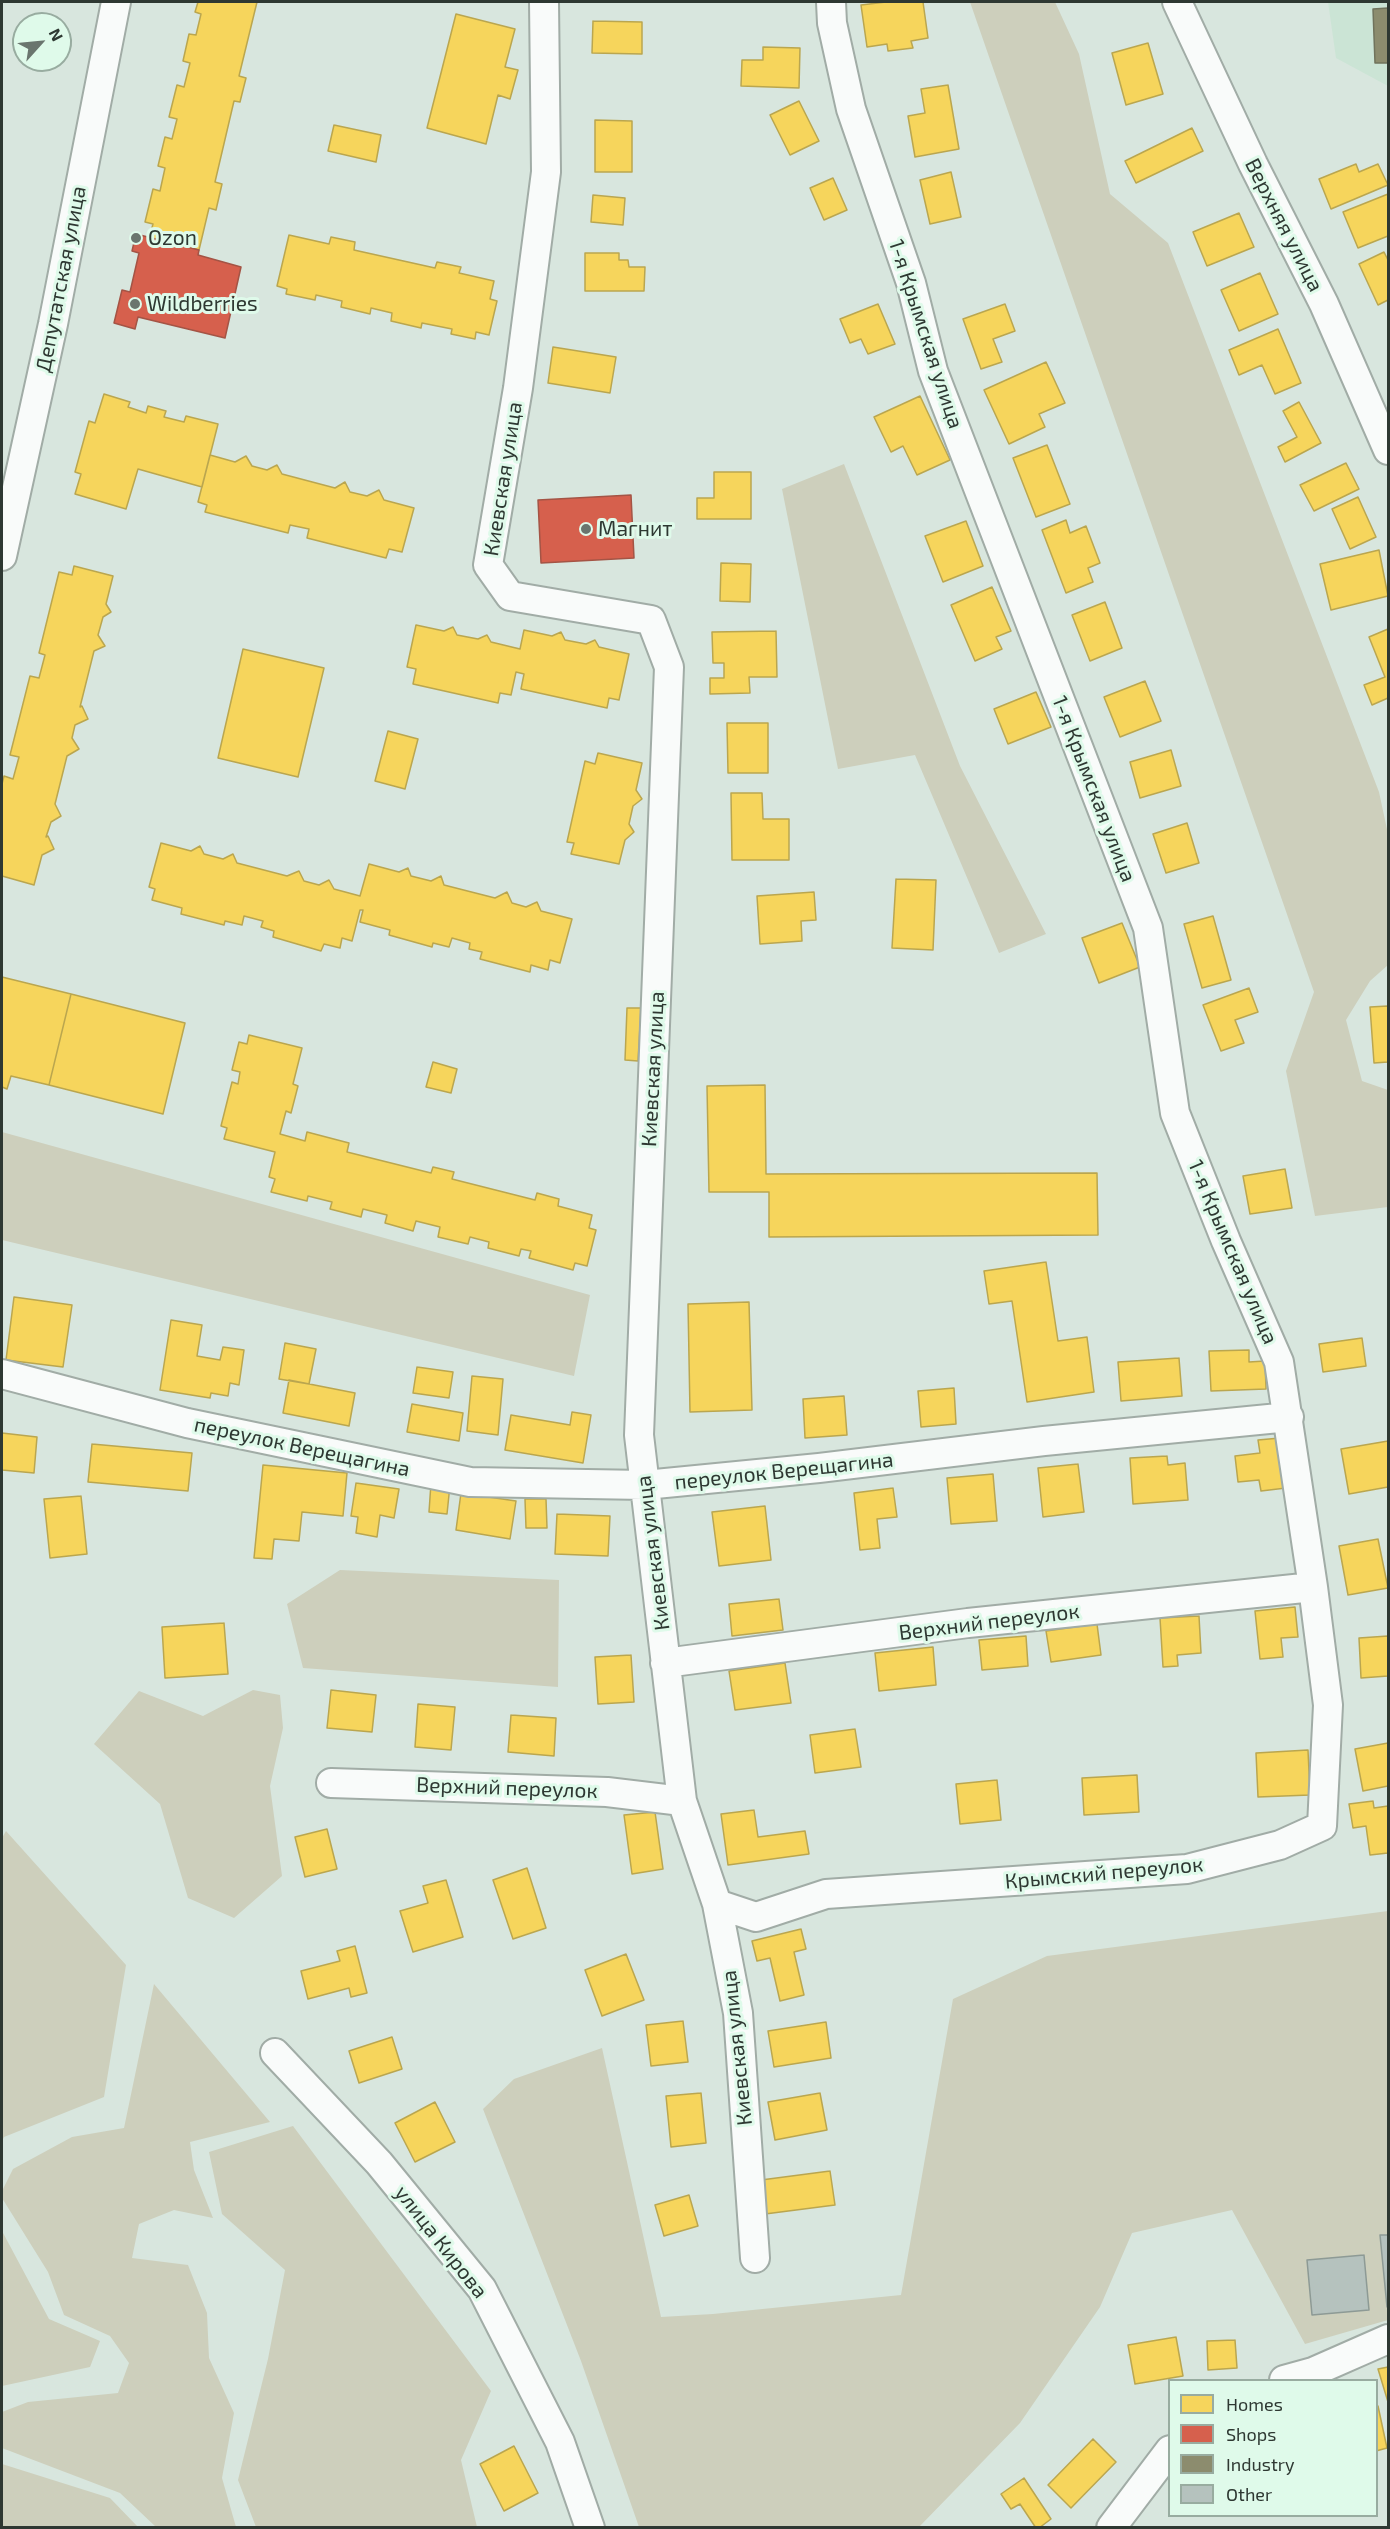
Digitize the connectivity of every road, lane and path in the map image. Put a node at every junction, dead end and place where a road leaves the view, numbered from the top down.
1 (116, 2) edge
2 (544, 2) edge
3 (831, 2) edge
4 (1177, 2) edge
5 (1389, 450) edge
6 (2, 556) edge
7 (2, 1374) edge
8 (1289, 1417) junction
9 (645, 1485) junction
10 (1313, 1587) junction
11 (665, 1663) junction
12 (331, 1783) dead end
13 (682, 1801) junction
14 (717, 1904) junction
15 (275, 2053) dead end
16 (755, 2258) dead end
17 (1389, 2339) edge
18 (1288, 2379) edge
19 (1168, 2453) edge
20 (590, 2528) edge
21 (1110, 2528) edge

1 - 6 street, Депутатская улица
2 - 9 street, Киевская улица
3 - 8 street, 1-я Крымская улица
4 - 5 street, Верхняя улица
7 - 9 street, переулок Верещагина
8 - 9 street, переулок Верещагина
8 - 10 street, 1-я Крымская улица
9 - 11 street, Киевская улица
10 - 11 street, Верхний переулок
10 - 14 street, Крымский переулок
11 - 13 street, Киевская улица
12 - 13 street, Верхний переулок
13 - 14 street, Киевская улица
14 - 16 street, Киевская улица
15 - 20 street, улица Кирова
17 - 18 street
19 - 21 street

